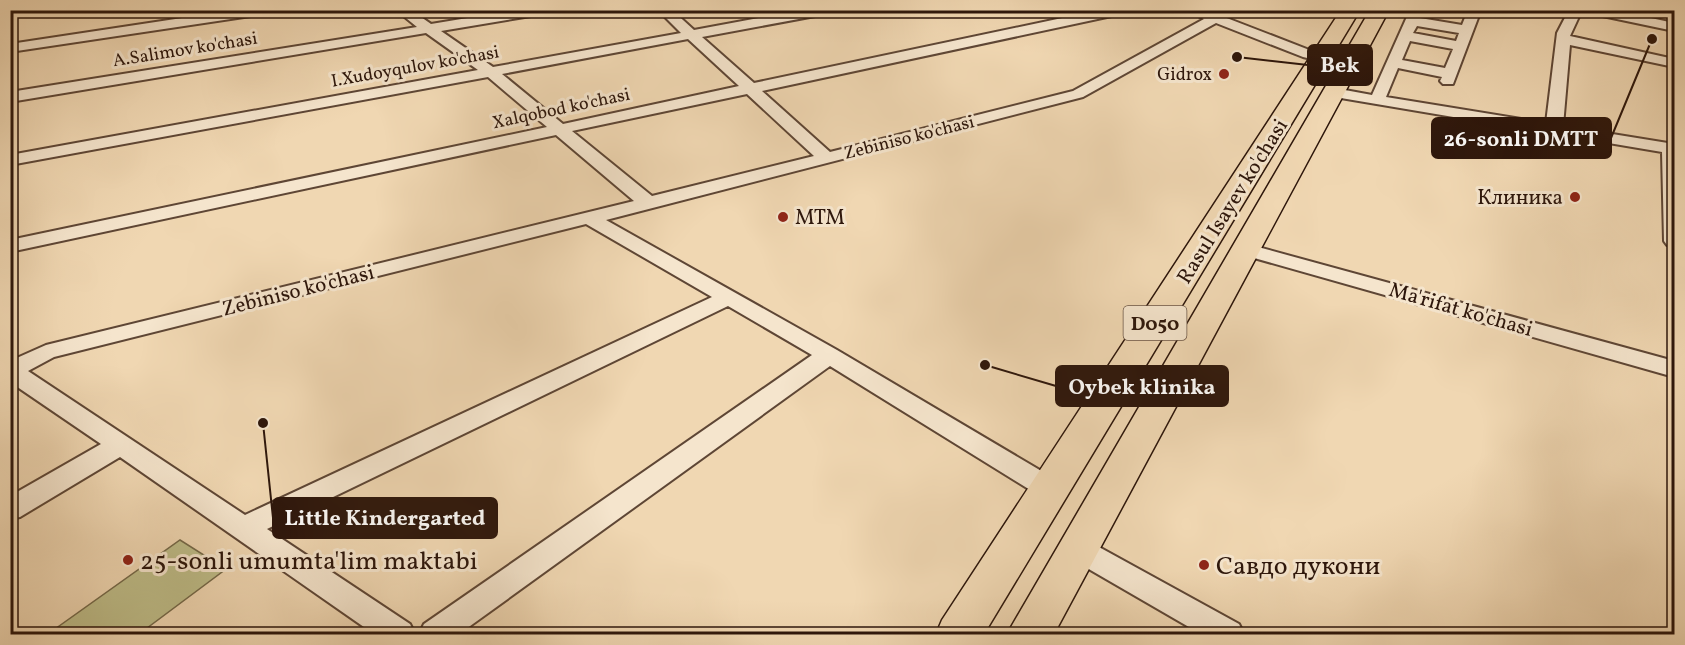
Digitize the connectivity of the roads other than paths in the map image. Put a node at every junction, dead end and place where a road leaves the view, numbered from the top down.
1 (265, 10) edge
2 (402, 10) edge
3 (543, 10) edge
4 (664, 10) edge
5 (826, 10) edge
6 (1121, 10) edge
7 (1193, 10) edge
8 (1351, 10) edge
9 (1380, 10) edge
10 (1576, 10) edge
11 (1593, 10) edge
12 (1470, 13) edge
13 (1216, 15) edge
14 (1414, 16) edge
15 (1674, 27) edge
16 (428, 28) junction
17 (1466, 30) junction
18 (690, 35) junction
19 (1405, 36) junction
20 (1563, 39) junction
21 (1461, 46) junction
22 (10, 48) edge
23 (1339, 57) junction
24 (1393, 63) junction
25 (1674, 63) edge
26 (491, 72) junction
27 (750, 88) junction
28 (1334, 93) junction
29 (10, 97) edge
30 (1377, 100) junction
31 (560, 129) junction
32 (1554, 129) junction
33 (1672, 149) edge
34 (827, 158) junction
35 (10, 160) edge
36 (648, 203) junction
37 (589, 218) junction
38 (1674, 241) edge
39 (10, 246) edge
40 (1247, 250) junction
41 (728, 298) junction
42 (829, 355) junction
43 (1674, 369) edge
44 (11, 370) edge
45 (122, 444) junction
46 (1050, 489) junction
47 (10, 509) edge
48 (244, 528) junction
49 (1078, 549) junction
50 (399, 634) edge
51 (435, 634) edge
52 (959, 634) edge
53 (1030, 634) edge
54 (1228, 634) edge

1 - 22 street, A.Salimov ko'chasi
2 - 16 street
3 - 16 street, A.Salimov ko'chasi
4 - 18 street
5 - 18 street, I.Xudoyqulov ko'chasi
6 - 27 street, Xalqobod ko'chasi
7 - 13 street
8 - 23 main road, Rasul Isayev ko'chasi / D050
9 - 23 main road, Rasul Isayev ko'chasi / D050
10 - 20 street
11 - 15 street
12 - 17 street
13 - 23 street
13 - 34 street, Zebiniso ko'chasi
14 - 17 street
14 - 19 street
16 - 26 street
16 - 29 street, A.Salimov ko'chasi
17 - 21 street
18 - 26 street, I.Xudoyqulov ko'chasi
18 - 27 street
19 - 21 street
19 - 24 street
20 - 25 street
20 - 32 street
21 - 24 street
23 - 28 main road, Rasul Isayev ko'chasi / D050
23 - 46 main road, Rasul Isayev ko'chasi / D050
24 - 30 street
26 - 31 street
26 - 35 street, I.Xudoyqulov ko'chasi
27 - 31 street, Xalqobod ko'chasi
27 - 34 street
28 - 30 street
28 - 40 main road, Rasul Isayev ko'chasi / D050
30 - 32 street
31 - 36 street
31 - 39 street, Xalqobod ko'chasi
32 - 33 street
33 - 38 street
34 - 36 street, Zebiniso ko'chasi
36 - 37 street, Zebiniso ko'chasi
37 - 41 street
37 - 44 street, Zebiniso ko'chasi
40 - 43 street, Ma'rifat ko'chasi
40 - 49 main road, Rasul Isayev ko'chasi / D050
41 - 42 street
41 - 48 street
42 - 46 street
42 - 51 street
44 - 45 street
45 - 47 street
45 - 48 street
46 - 52 main road, Rasul Isayev ko'chasi / D050
48 - 50 street
49 - 53 main road, Rasul Isayev ko'chasi / D050
49 - 54 street

